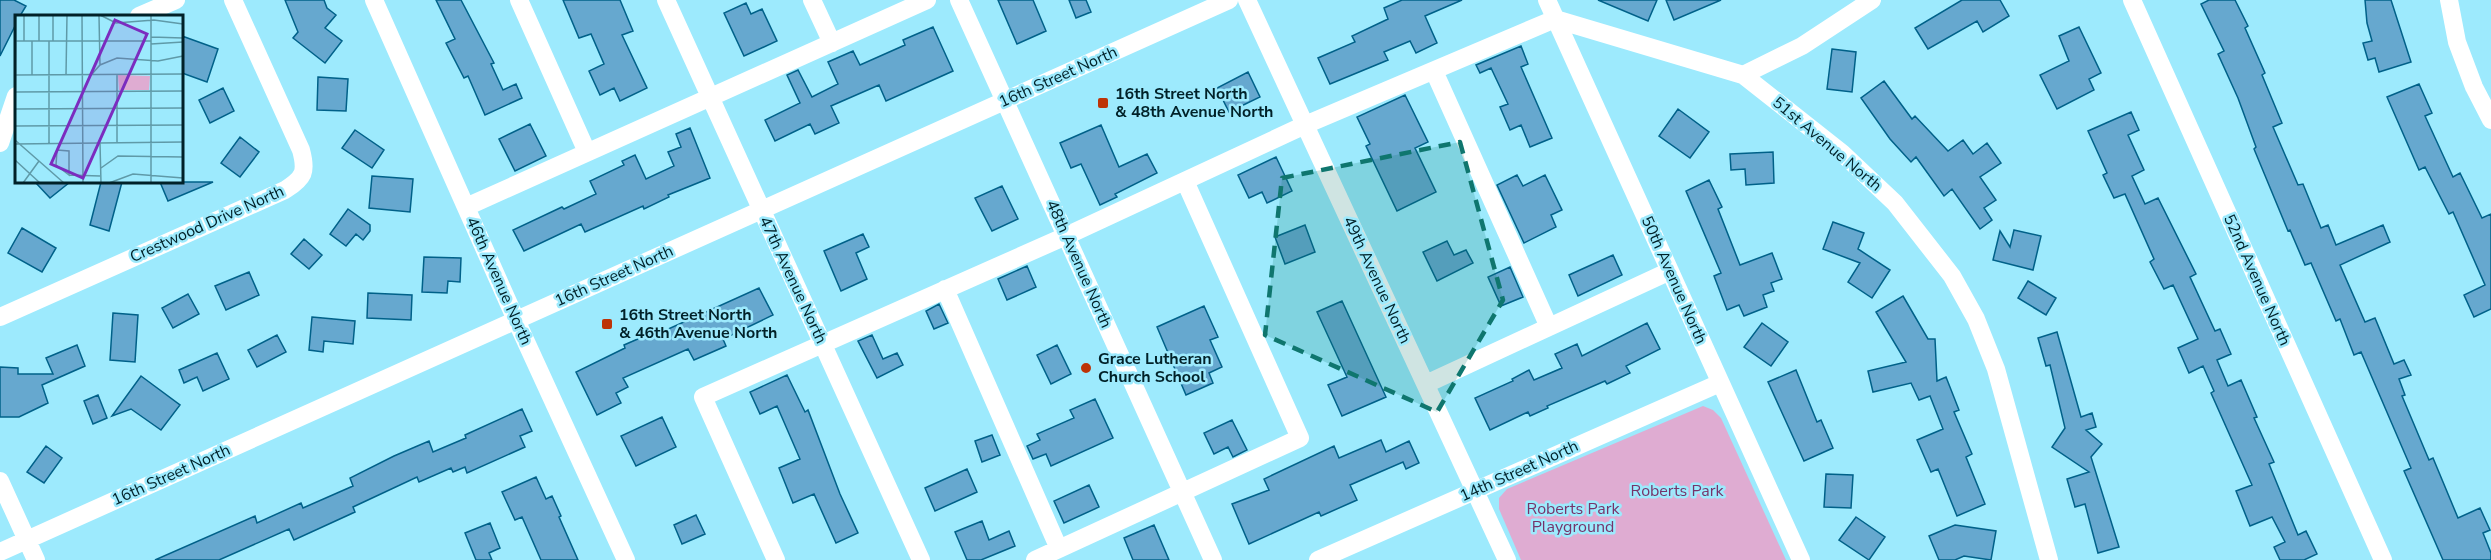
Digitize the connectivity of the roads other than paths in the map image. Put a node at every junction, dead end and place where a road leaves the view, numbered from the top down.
1 (176, 0) edge
2 (233, 0) edge
3 (374, 0) edge
4 (519, 0) edge
5 (666, 0) edge
6 (812, 0) edge
7 (927, 0) edge
8 (959, 0) edge
9 (1229, 0) edge
10 (1247, 0) edge
11 (1547, 0) edge
12 (1872, 0) edge
13 (2132, 0) edge
14 (2449, 0) edge
15 (141, 15) edge
16 (1555, 19) junction
17 (832, 43) junction
18 (1434, 70) junction
19 (1743, 75) junction
20 (710, 98) junction
21 (15, 99) edge
22 (1005, 100) junction
23 (2491, 120) edge
24 (1305, 125) junction
25 (0, 143) edge
26 (587, 152) junction
27 (1185, 181) junction
28 (466, 207) junction
29 (761, 210) junction
30 (1066, 236) junction
31 (1670, 271) junction
32 (945, 289) junction
33 (0, 317) edge
34 (516, 320) junction
35 (1549, 327) junction
36 (822, 343) junction
37 (1720, 383) junction
38 (1426, 384) junction
39 (0, 481) edge
40 (1475, 490) junction
41 (1182, 492) junction
42 (26, 540) junction
43 (1059, 549) junction
44 (0, 552) edge
45 (36, 560) edge
46 (626, 560) edge
47 (776, 560) edge
48 (921, 560) edge
49 (1035, 560) edge
50 (1213, 560) edge
51 (1318, 560) edge
52 (1507, 560) edge
53 (1801, 560) edge
54 (2049, 560) edge
55 (2383, 560) edge

1 - 15 street
2 - 33 street, Crestwood Drive North
3 - 28 street, 46th Avenue North
4 - 26 street
5 - 20 street, 47th Avenue North
6 - 17 street
7 - 17 street
8 - 22 street, 48th Avenue North
9 - 22 street, 16th Street North
10 - 24 street, 49th Avenue North
11 - 16 street, 50th Avenue North
12 - 19 street
13 - 55 street, 52nd Avenue North
14 - 23 street
16 - 18 street
16 - 19 street, 51st Avenue North
16 - 31 street, 50th Avenue North
17 - 20 street
18 - 24 street
18 - 35 street
19 - 54 street, 51st Avenue North
20 - 26 street
20 - 29 street, 47th Avenue North
21 - 25 street
22 - 29 street, 16th Street North
22 - 30 street, 48th Avenue North
24 - 27 street
24 - 38 street, 49th Avenue North
26 - 28 street
27 - 30 street
27 - 41 street
28 - 34 street, 46th Avenue North
29 - 34 street, 16th Street North
29 - 36 street, 47th Avenue North
30 - 32 street
30 - 41 street, 48th Avenue North
31 - 35 street
31 - 37 street, 50th Avenue North
32 - 36 street
32 - 43 street
34 - 42 street, 16th Street North
34 - 46 street, 46th Avenue North
35 - 38 street
36 - 47 street
36 - 48 street, 47th Avenue North
37 - 40 street, 14th Street North
37 - 53 street, 50th Avenue North
38 - 40 street, 49th Avenue North
39 - 42 street
40 - 51 street, 14th Street North
40 - 52 street, 49th Avenue North
41 - 43 street
41 - 50 street, 48th Avenue North
42 - 44 street, 16th Street North
42 - 45 street
43 - 49 street

